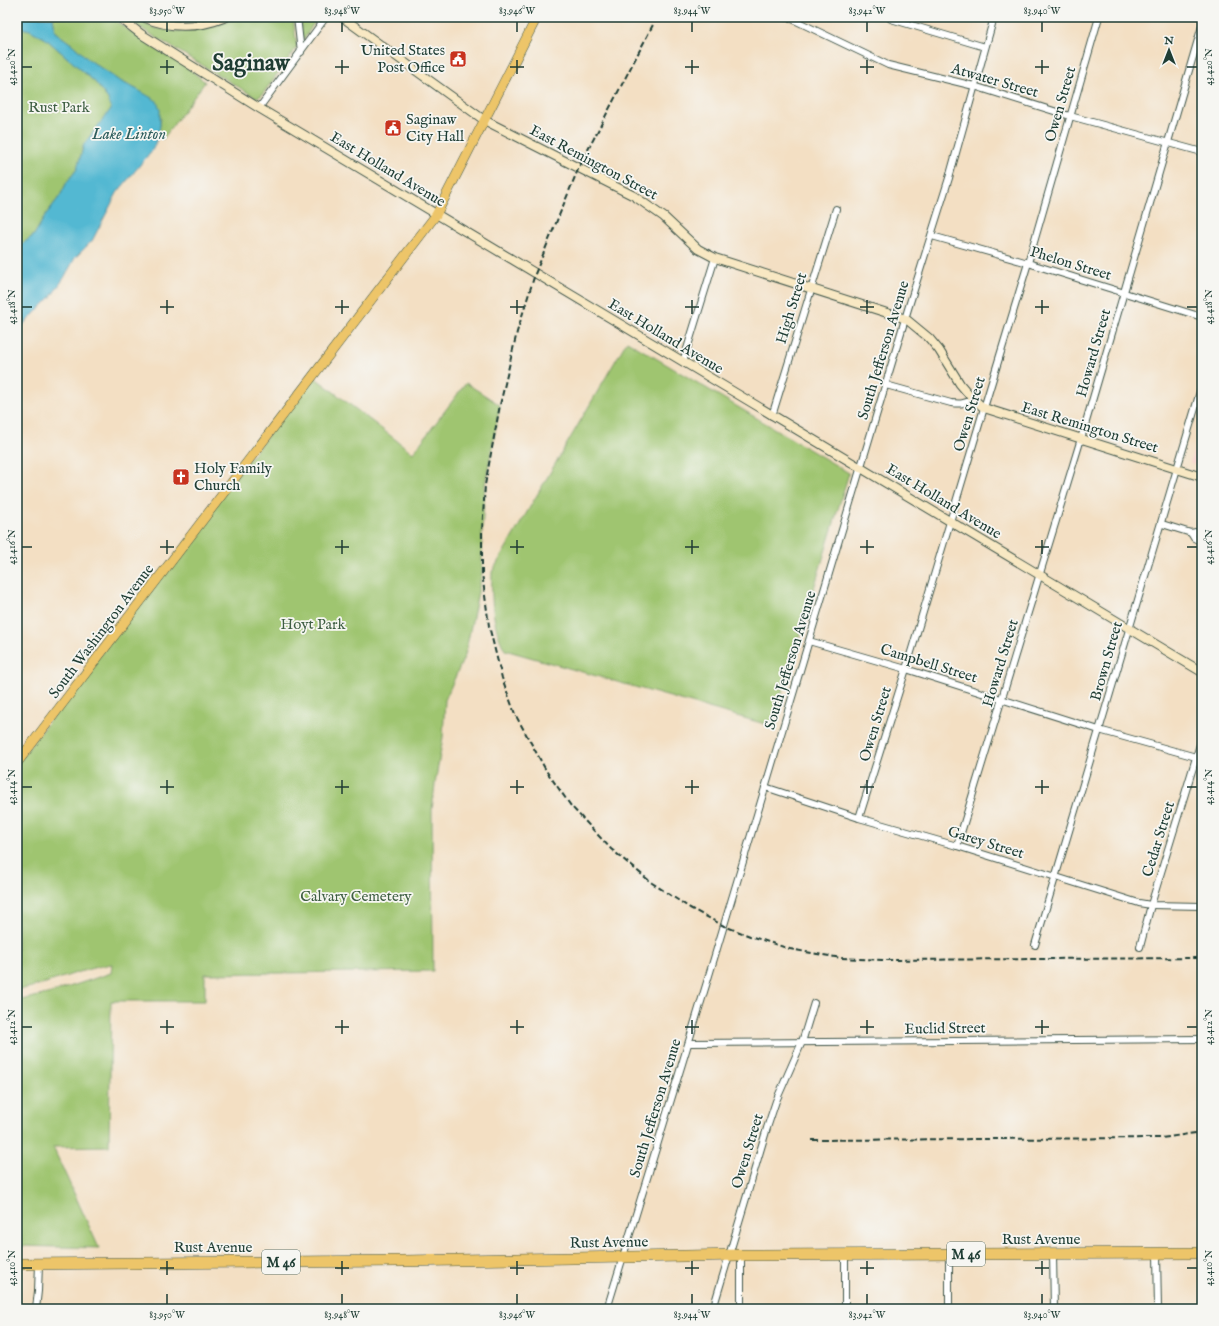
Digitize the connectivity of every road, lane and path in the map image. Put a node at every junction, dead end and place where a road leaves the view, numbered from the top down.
1 (119, 17) edge
2 (143, 17) edge
3 (226, 17) edge
4 (297, 17) edge
5 (326, 17) edge
6 (342, 17) edge
7 (536, 17) edge
8 (788, 17) edge
9 (994, 17) edge
10 (1099, 17) edge
11 (891, 19) dead end
12 (1202, 26) edge
13 (986, 46) junction
14 (301, 52) junction
15 (974, 86) junction
16 (259, 108) junction
17 (1070, 116) junction
18 (484, 120) junction
19 (1169, 143) junction
20 (1202, 152) edge
21 (836, 209) dead end
22 (436, 214) junction
23 (932, 236) junction
24 (715, 258) junction
25 (1028, 263) junction
26 (811, 288) junction
27 (1124, 293) junction
28 (1202, 317) edge
29 (906, 319) junction
30 (683, 362) junction
31 (886, 385) junction
32 (1202, 385) edge
33 (973, 399) junction
34 (984, 408) junction
35 (772, 416) junction
36 (1081, 440) junction
37 (861, 468) junction
38 (1177, 470) junction
39 (1202, 477) edge
40 (950, 520) junction
41 (1162, 524) junction
42 (1191, 533) junction
43 (1202, 533) edge
44 (1202, 542) edge
45 (1040, 574) junction
46 (1129, 628) junction
47 (809, 641) junction
48 (906, 669) junction
49 (1202, 672) edge
50 (1002, 699) junction
51 (1099, 730) junction
52 (1202, 738) edge
53 (1199, 758) edge
54 (17, 763) edge
55 (765, 787) junction
56 (860, 818) junction
57 (957, 846) junction
58 (1054, 876) junction
59 (1151, 905) junction
60 (1202, 906) edge
61 (1035, 945) dead end
62 (1140, 947) dead end
63 (814, 1003) dead end
64 (1202, 1039) edge
65 (802, 1042) junction
66 (689, 1043) junction
67 (1157, 1253) junction
68 (1202, 1253) edge
69 (949, 1254) junction
70 (1053, 1254) junction
71 (729, 1255) junction
72 (741, 1255) junction
73 (845, 1255) junction
74 (623, 1257) junction
75 (17, 1264) edge
76 (39, 1264) junction
77 (36, 1309) edge
78 (607, 1309) edge
79 (713, 1309) edge
80 (741, 1309) edge
81 (845, 1309) edge
82 (950, 1309) edge
83 (1054, 1309) edge
84 (1158, 1309) edge

1 - 16 main road, East Holland Avenue
2 - 3 main road
4 - 14 street
5 - 14 street
6 - 18 main road, East Remington Street
7 - 18 main road, South Washington Avenue
8 - 15 street, Atwater Street
9 - 13 street, South Jefferson Avenue
10 - 17 street, Owen Street
11 - 13 street
12 - 19 street, Howard Street
13 - 15 street, South Jefferson Avenue
14 - 16 street
15 - 17 street, Atwater Street
15 - 23 street, South Jefferson Avenue
16 - 22 main road, East Holland Avenue
17 - 19 street, Atwater Street
17 - 25 street, Owen Street
18 - 22 main road, South Washington Avenue
18 - 24 main road, East Remington Street
19 - 20 street, Atwater Street
19 - 27 street, Howard Street
21 - 26 street, High Street
22 - 30 main road, East Holland Avenue
22 - 54 main road, South Washington Avenue
23 - 25 street, Phelon Street
23 - 29 street, South Jefferson Avenue
24 - 26 main road, East Remington Street
24 - 30 street
25 - 27 street, Phelon Street
25 - 34 street, Owen Street
26 - 29 main road, East Remington Street
26 - 35 street, High Street
27 - 28 street, Phelon Street
27 - 36 street, Howard Street
29 - 31 street, South Jefferson Avenue
29 - 33 main road, East Remington Street
30 - 35 main road, East Holland Avenue
31 - 33 street
31 - 37 street, South Jefferson Avenue
32 - 38 street, Brown Street
33 - 34 main road, East Remington Street
34 - 36 main road, East Remington Street
34 - 40 street, Owen Street
35 - 37 main road, East Holland Avenue
36 - 38 main road, East Remington Street
36 - 45 street, Howard Street
37 - 40 main road, East Holland Avenue
37 - 47 street, South Jefferson Avenue
38 - 39 main road, East Remington Street
38 - 41 street, Brown Street
40 - 45 main road, East Holland Avenue
40 - 48 street, Owen Street
41 - 42 street
41 - 46 street, Brown Street
42 - 43 street
42 - 44 street
45 - 46 main road, East Holland Avenue
45 - 50 street, Howard Street
46 - 49 main road, East Holland Avenue
46 - 51 street, Brown Street
47 - 48 street, Campbell Street
47 - 55 street, South Jefferson Avenue
48 - 50 street, Campbell Street
48 - 56 street, Owen Street
50 - 51 street, Campbell Street
50 - 57 street, Howard Street
51 - 53 street, Campbell Street
51 - 58 street, Brown Street
52 - 53 street, Cedar Street
53 - 59 street, Cedar Street
55 - 56 street, Garey Street
55 - 66 street, South Jefferson Avenue
56 - 57 street, Garey Street
57 - 58 street, Garey Street
58 - 59 street, Garey Street
58 - 61 street, Brown Street
59 - 60 street, Garey Street
59 - 62 street, Cedar Street
63 - 65 street, Owen Street
64 - 65 street, Euclid Street
65 - 66 street, Euclid Street
65 - 71 street, Owen Street
66 - 74 street, South Jefferson Avenue
67 - 68 highway, Rust Avenue / M 46
67 - 70 highway, Rust Avenue / M 46
67 - 84 street
69 - 70 highway, Rust Avenue / M 46
69 - 73 highway, Rust Avenue / M 46
69 - 82 street
70 - 83 street
71 - 72 highway, Rust Avenue / M 46
71 - 74 highway, Rust Avenue / M 46
71 - 79 street, Owen Street
72 - 73 highway, Rust Avenue / M 46
72 - 80 street
73 - 81 street
74 - 76 highway, Rust Avenue / M 46
74 - 78 street, South Jefferson Avenue
75 - 76 highway, Rust Avenue / M 46
76 - 77 street

